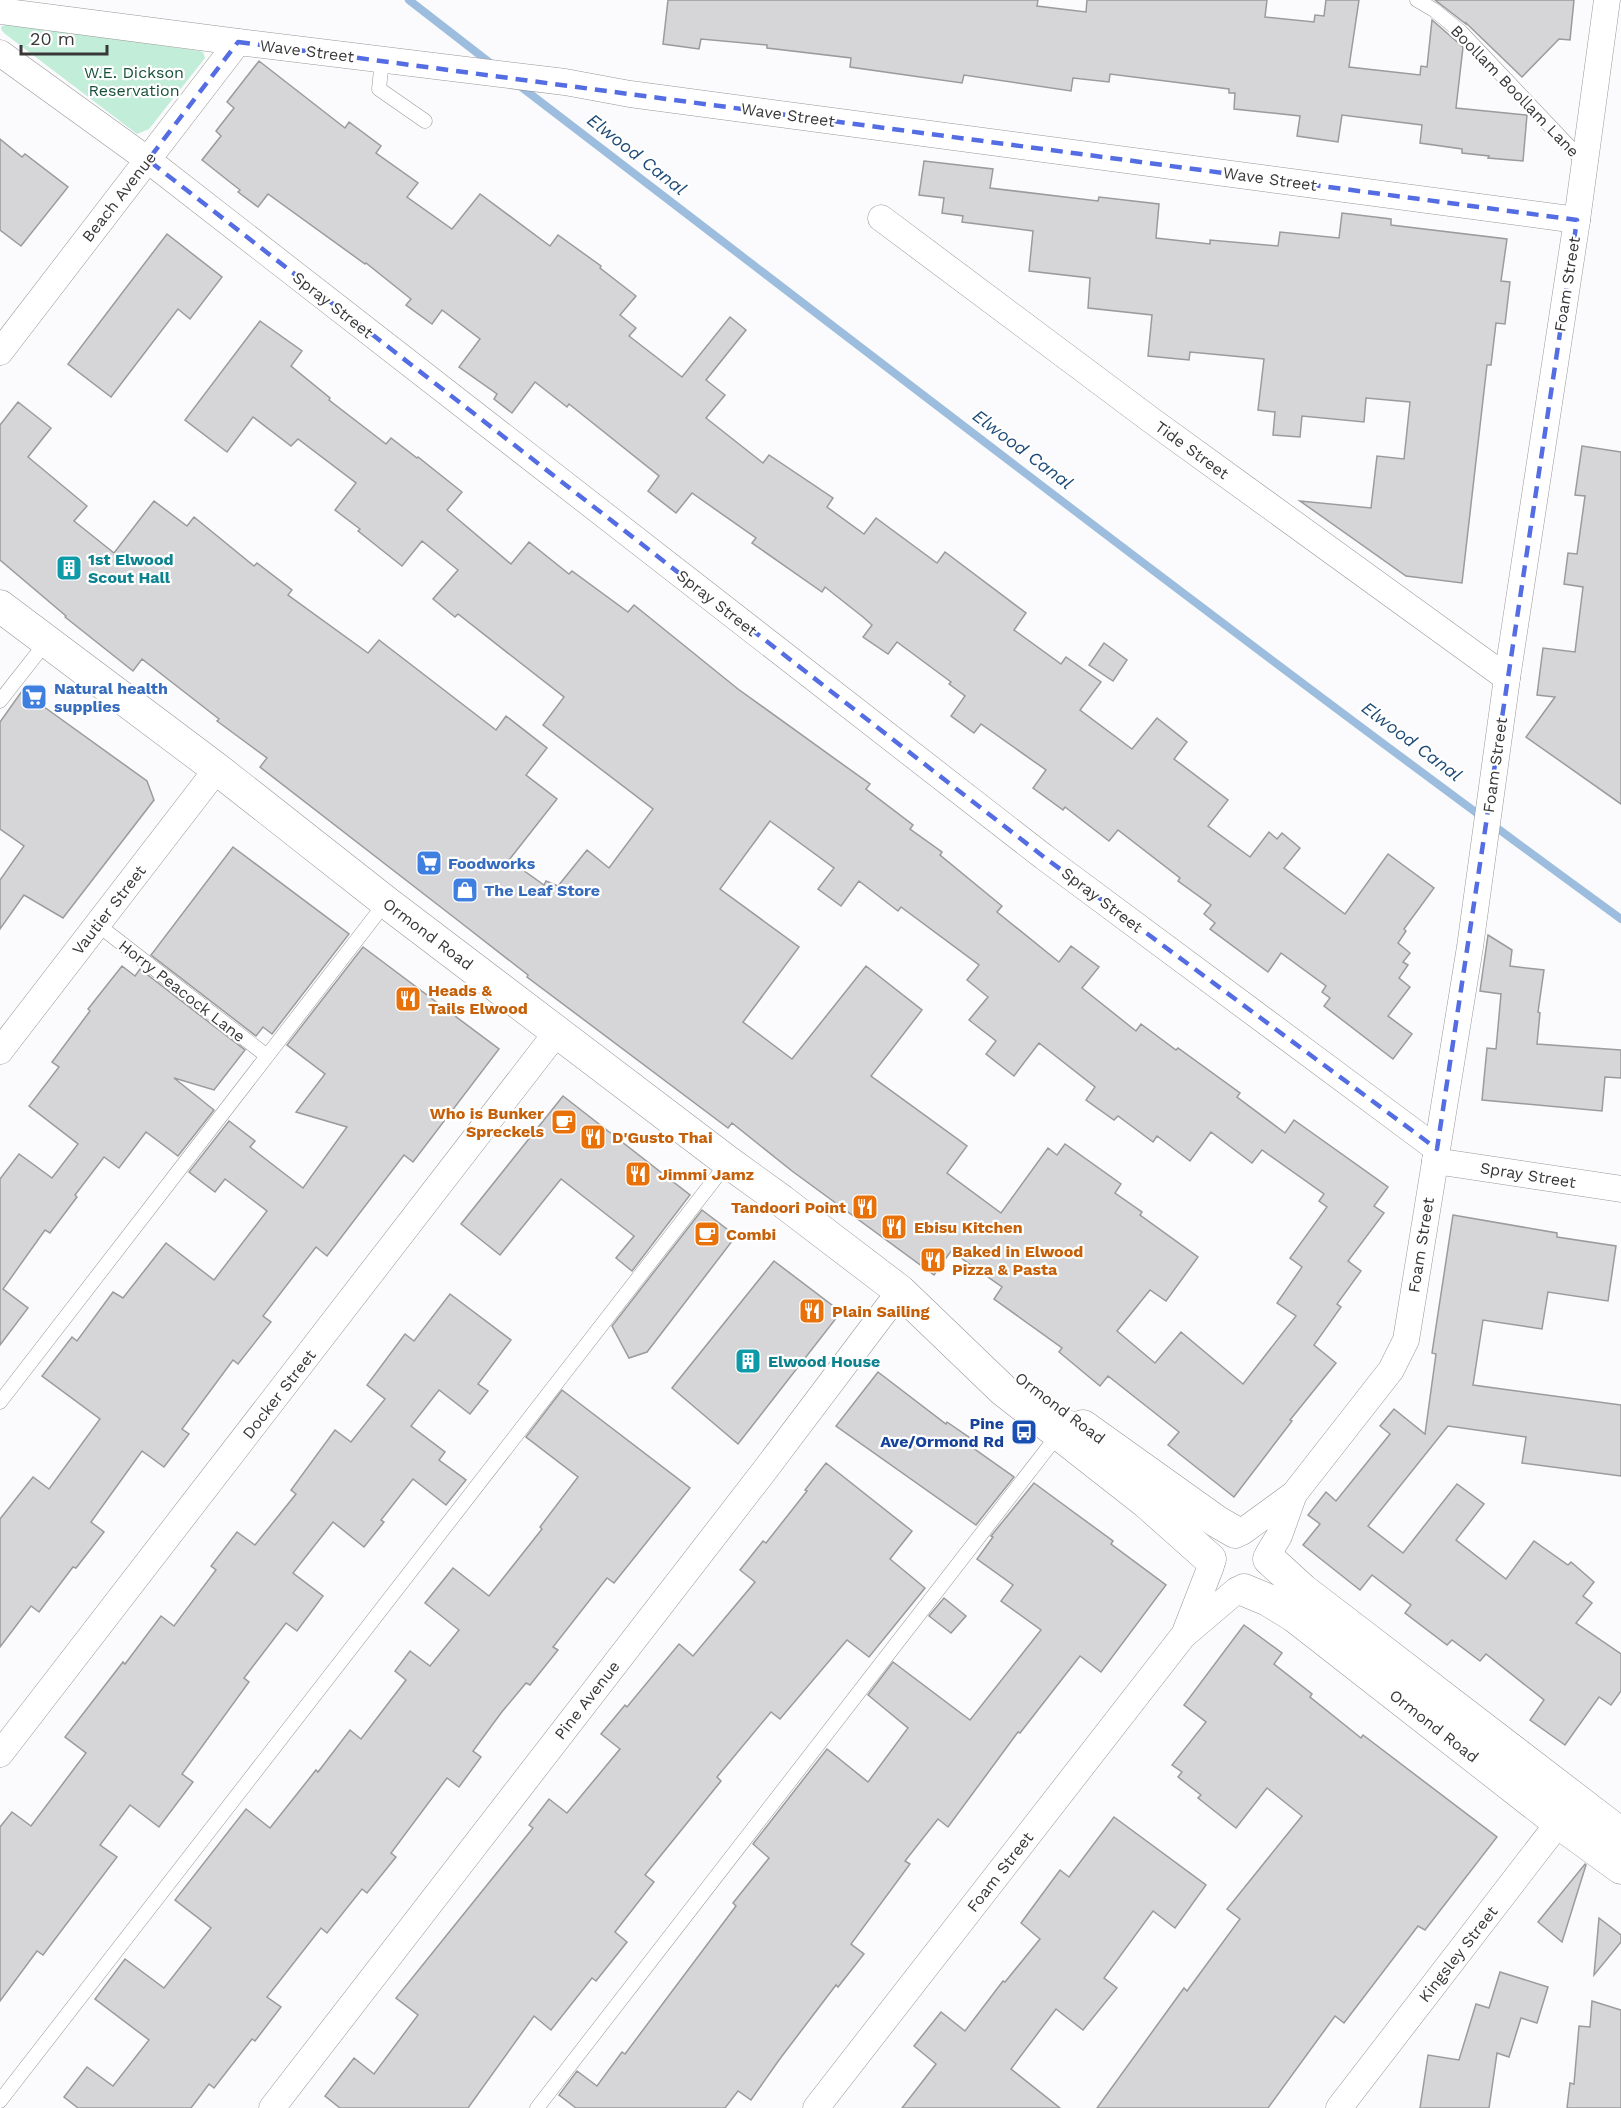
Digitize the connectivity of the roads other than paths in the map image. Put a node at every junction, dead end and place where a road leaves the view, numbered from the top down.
1 (1417, 0) edge
2 (1607, 0) edge
3 (0, 11) edge
4 (238, 42) junction
5 (0, 53) edge
6 (382, 60) junction
7 (425, 122) dead end
8 (148, 160) junction
9 (1584, 162) junction
10 (881, 218) dead end
11 (1577, 220) junction
12 (0, 352) edge
13 (0, 606) edge
14 (47, 641) junction
15 (1507, 678) junction
16 (0, 701) edge
17 (217, 769) junction
18 (386, 902) junction
19 (98, 925) junction
20 (557, 1032) junction
21 (0, 1051) edge
22 (267, 1056) junction
23 (1436, 1155) junction
24 (728, 1162) junction
25 (1621, 1189) edge
26 (900, 1291) junction
27 (0, 1402) edge
28 (1065, 1425) junction
29 (1294, 1494) junction
30 (1238, 1532) junction
31 (1269, 1556) junction
32 (1211, 1563) junction
33 (1240, 1590) junction
34 (1183, 1636) junction
35 (0, 1754) edge
36 (1568, 1812) junction
37 (1621, 1834) edge
38 (1621, 1868) edge
39 (0, 2101) edge
40 (272, 2108) edge
41 (537, 2108) edge
42 (816, 2108) edge
43 (1339, 2108) edge

1 - 9 lane, Boollam Boollam Lane
2 - 9 street, Foam Street
3 - 4 street, Wave Street
4 - 6 street, Wave Street
4 - 8 street, Beach Avenue
5 - 8 street, Spray Street
6 - 7 lane
6 - 11 street, Wave Street
8 - 12 street, Beach Avenue
8 - 23 street, Spray Street
9 - 11 street, Foam Street
10 - 15 street, Tide Street
11 - 15 street, Foam Street
13 - 14 street, Ormond Road
14 - 16 lane
14 - 17 street, Ormond Road
15 - 23 street, Foam Street
17 - 18 street, Ormond Road
17 - 19 street, Vautier Street
18 - 20 street, Ormond Road
18 - 22 lane
19 - 21 street, Vautier Street
19 - 22 lane, Horry Peacock Lane
20 - 24 street, Ormond Road
20 - 35 street, Docker Street
22 - 27 lane
23 - 25 street, Spray Street
23 - 29 street, Foam Street
24 - 26 street, Ormond Road
24 - 39 lane
26 - 28 street, Ormond Road
26 - 40 street, Pine Avenue
28 - 30 street, Ormond Road
28 - 32 street, Ormond Road
28 - 41 lane
29 - 30 street, Foam Street
29 - 31 street, Foam Street
30 - 31 street
30 - 32 street
31 - 33 street
31 - 36 street, Ormond Road
32 - 33 street
32 - 34 street, Foam Street
33 - 34 street, Foam Street
33 - 36 street, Ormond Road
34 - 42 street, Foam Street
36 - 37 street, Ormond Road
36 - 38 street, Ormond Road
36 - 43 street, Kingsley Street

